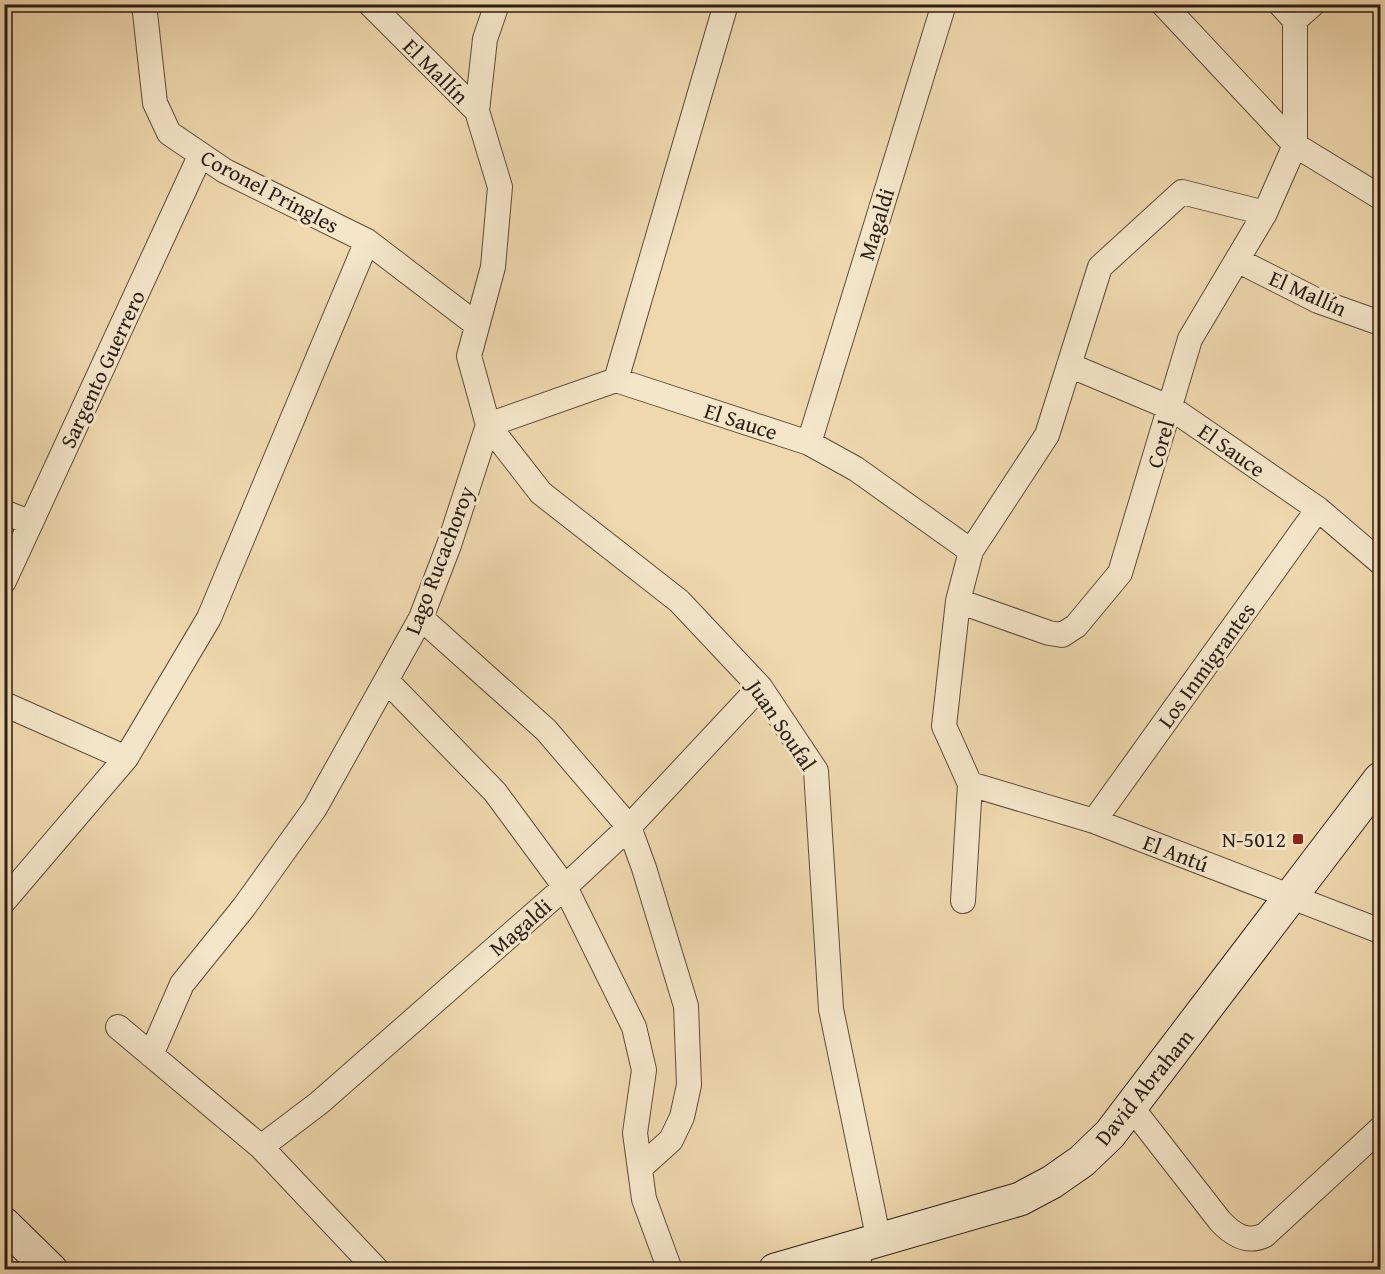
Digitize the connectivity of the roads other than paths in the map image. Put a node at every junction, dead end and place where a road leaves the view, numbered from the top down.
1 (144, 4) edge
2 (370, 4) edge
3 (497, 4) edge
4 (726, 4) edge
5 (944, 4) edge
6 (1163, 4) edge
7 (1313, 4) edge
8 (1287, 12) edge
9 (477, 111) junction
10 (1295, 145) junction
11 (200, 156) junction
12 (1380, 197) edge
13 (1265, 213) junction
14 (367, 241) junction
15 (1237, 260) junction
16 (1380, 323) edge
17 (477, 325) junction
18 (1069, 365) junction
19 (616, 380) junction
20 (1171, 408) junction
21 (488, 425) junction
22 (808, 443) junction
23 (1318, 510) junction
24 (4, 512) edge
25 (31, 524) junction
26 (971, 551) junction
27 (1380, 562) edge
28 (4, 581) edge
29 (958, 601) junction
30 (421, 618) junction
31 (387, 681) junction
32 (760, 687) junction
33 (4, 704) edge
34 (126, 758) junction
35 (1380, 779) edge
36 (970, 784) junction
37 (1094, 821) junction
38 (629, 827) junction
39 (565, 888) junction
40 (1290, 897) junction
41 (4, 901) edge
42 (963, 901) dead end
43 (1380, 931) edge
44 (117, 1027) dead end
45 (151, 1055) junction
46 (1132, 1108) junction
47 (1380, 1129) edge
48 (261, 1147) junction
49 (640, 1168) junction
50 (4, 1224) edge
51 (865, 1253) edge
52 (51, 1269) edge
53 (377, 1269) edge
54 (670, 1269) edge
55 (775, 1269) edge

1 - 11 street, Coronel Pringles
2 - 9 street, El Mallín
3 - 9 street
4 - 19 street
5 - 22 street, Magaldi
6 - 10 street
7 - 8 street
8 - 10 street
9 - 17 street
10 - 12 street
10 - 13 street, Corel
11 - 14 street, Coronel Pringles
11 - 25 street, Sargento Guerrero
13 - 15 street, Corel
13 - 18 street
14 - 17 street, Coronel Pringles
14 - 34 street
15 - 16 street, El Mallín
15 - 20 street, Corel
17 - 21 street
18 - 20 street, El Sauce
18 - 26 street
19 - 21 street
19 - 22 street, El Sauce
20 - 23 street, El Sauce
20 - 29 street, Corel
21 - 30 street, Lago Rucachoroy
21 - 32 street, Juan Soufal
22 - 26 street, El Sauce
23 - 27 street, El Sauce
23 - 37 street, Los Inmigrantes
24 - 25 street
25 - 28 street, Sargento Guerrero
26 - 29 street
29 - 36 street
30 - 31 street, Lago Rucachoroy
30 - 38 street
31 - 39 street
31 - 45 street, Lago Rucachoroy
32 - 38 street, Magaldi
32 - 51 street, Juan Soufal
33 - 34 street
34 - 41 street
35 - 40 main road, David Abraham
36 - 37 street, El Antú
36 - 42 street
37 - 40 street, El Antú
38 - 39 street, Magaldi
38 - 49 street
39 - 48 street, Magaldi
39 - 49 street
40 - 43 street, El Antú
40 - 46 main road, David Abraham
44 - 45 street
45 - 48 street
46 - 47 street
46 - 51 main road, David Abraham
48 - 53 street
49 - 54 street
50 - 52 main road
51 - 55 main road, David Abraham

